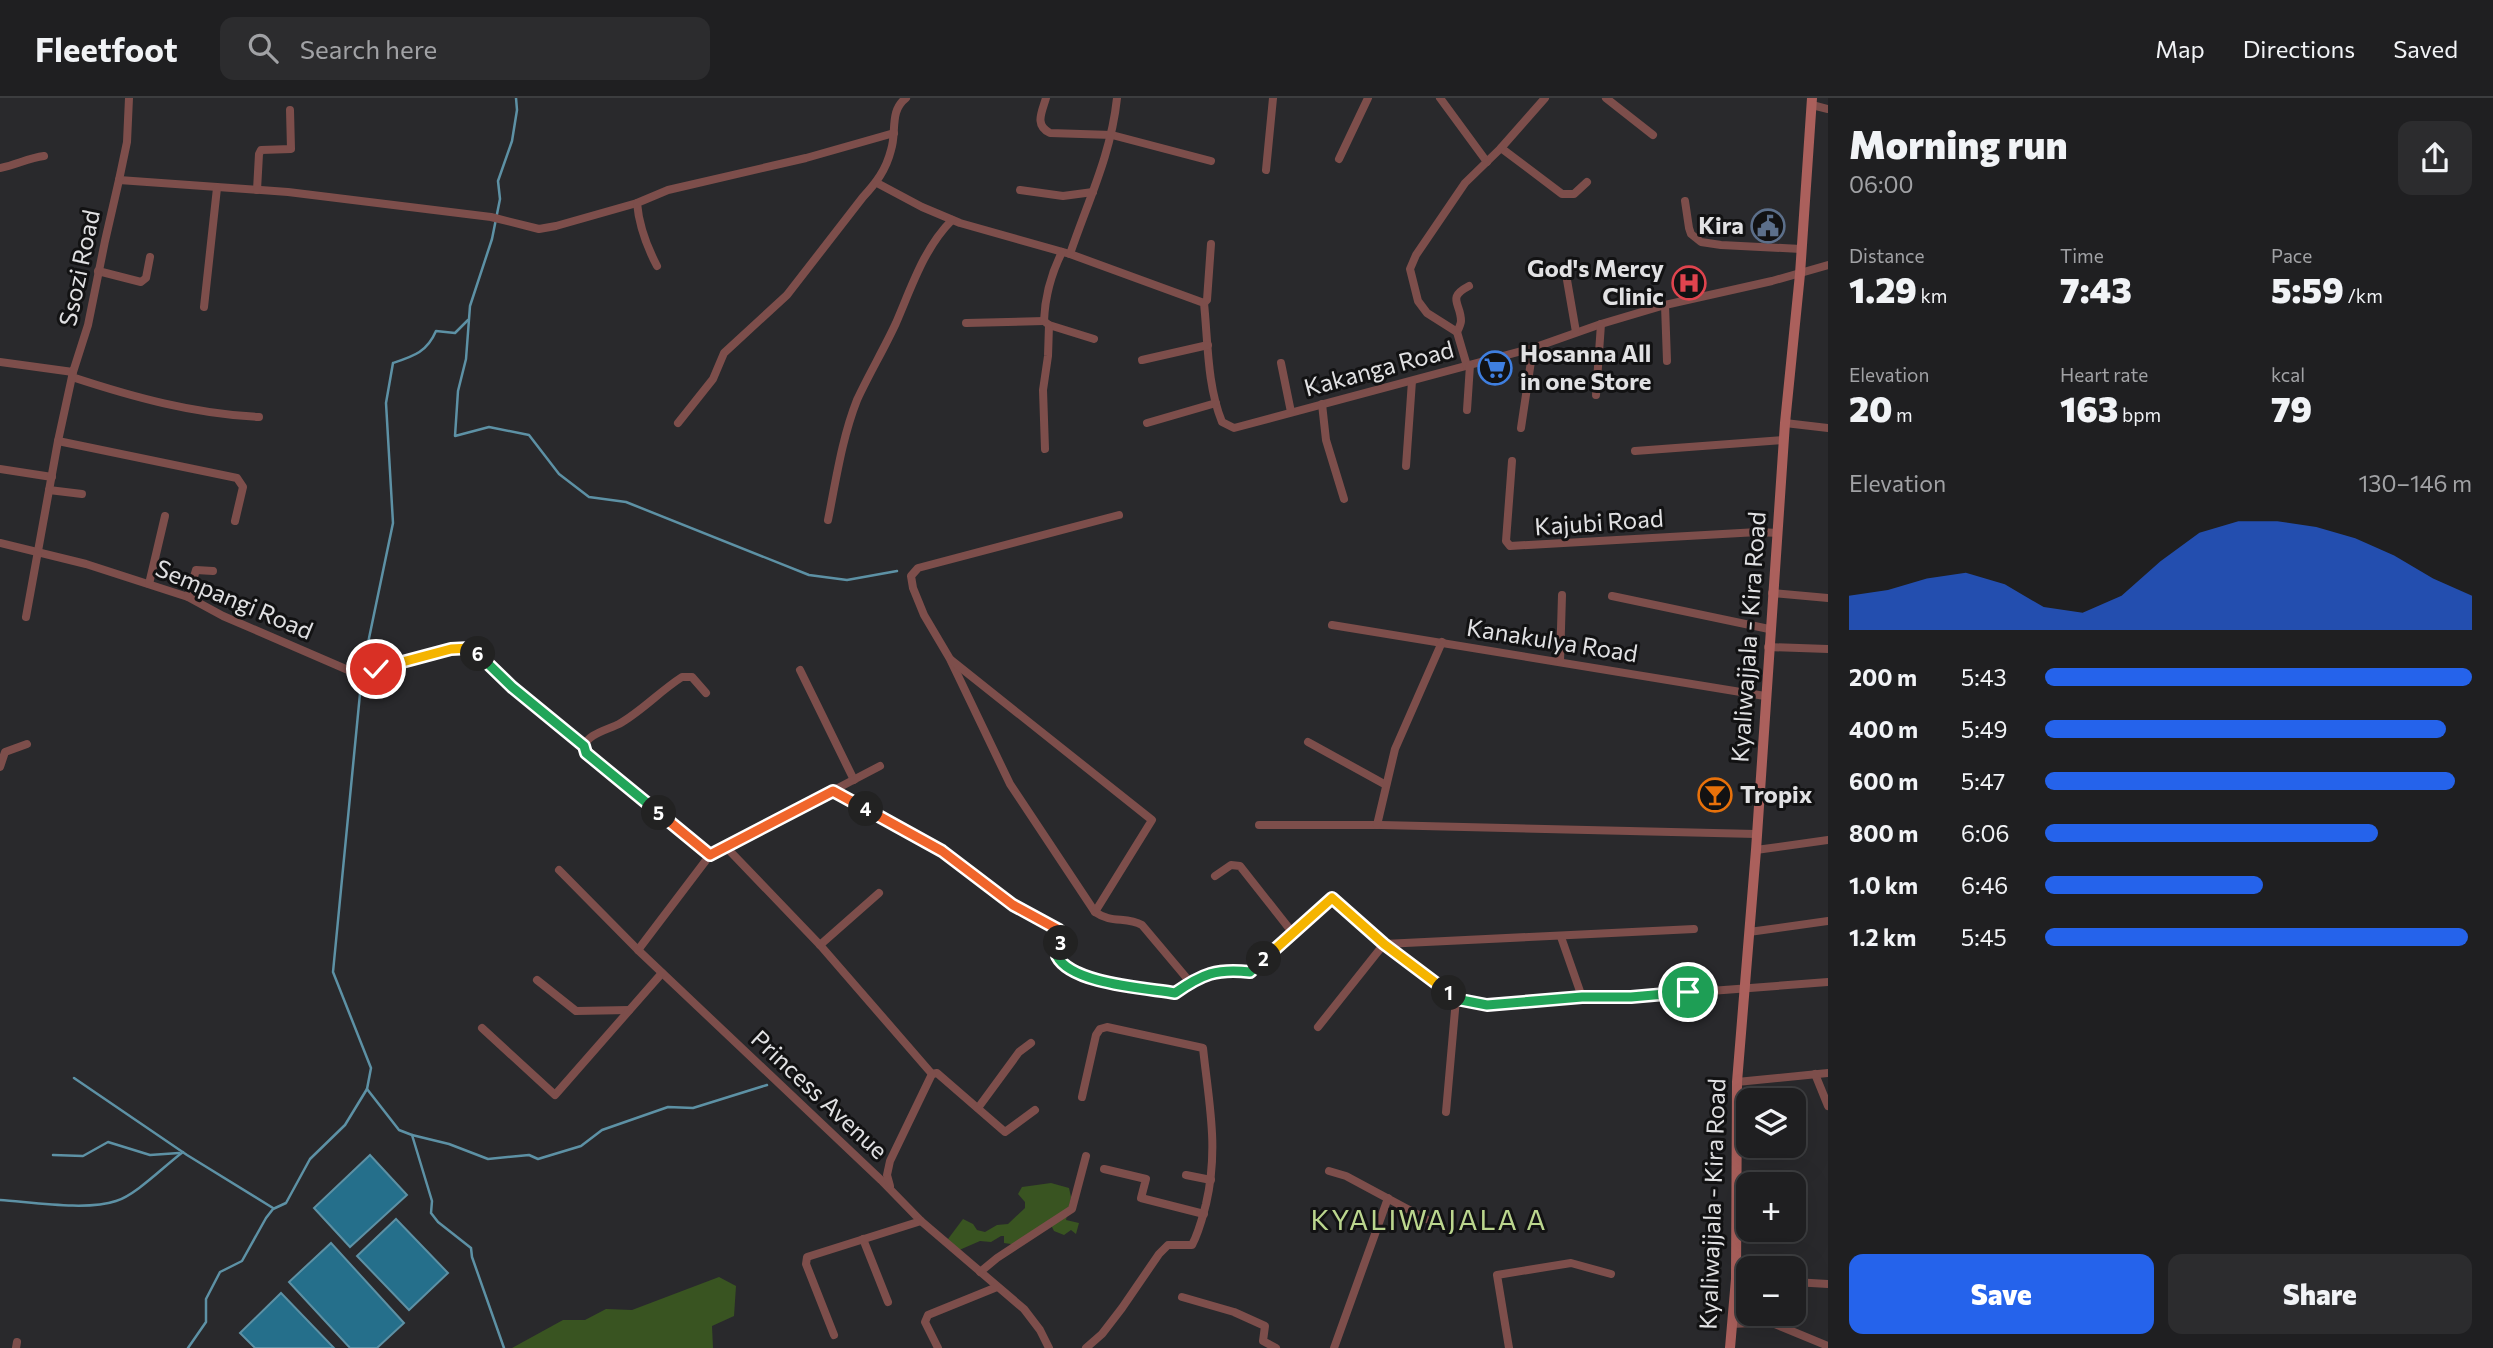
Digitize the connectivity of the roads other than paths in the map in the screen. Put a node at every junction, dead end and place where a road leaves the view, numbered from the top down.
1 (129, 98) edge
2 (906, 98) edge
3 (1046, 98) edge
4 (1116, 98) edge
5 (1273, 98) edge
6 (1368, 98) edge
7 (1440, 98) edge
8 (1545, 98) edge
9 (1606, 98) edge
10 (1812, 102) edge
11 (1828, 109) edge
12 (290, 110) dead end
13 (894, 134) junction
14 (1112, 135) junction
15 (1653, 135) dead end
16 (1501, 148) junction
17 (44, 156) dead end
18 (1339, 159) dead end
19 (1211, 161) dead end
20 (1488, 162) junction
21 (0, 168) edge
22 (1266, 170) dead end
23 (120, 180) junction
24 (1587, 182) dead end
25 (877, 183) junction
26 (217, 188) junction
27 (257, 190) junction
28 (1020, 190) dead end
29 (1093, 192) junction
30 (1685, 201) dead end
31 (638, 203) junction
32 (953, 220) junction
33 (1210, 244) dead end
34 (1801, 249) junction
35 (1066, 253) junction
36 (150, 257) dead end
37 (1828, 265) edge
38 (657, 266) dead end
39 (98, 271) junction
40 (1800, 274) junction
41 (1567, 280) dead end
42 (1469, 286) dead end
43 (1204, 303) junction
44 (1664, 305) junction
45 (204, 307) dead end
46 (966, 323) dead end
47 (1046, 323) junction
48 (1601, 324) junction
49 (1457, 332) junction
50 (1576, 332) junction
51 (1094, 339) dead end
52 (1208, 345) junction
53 (1533, 348) junction
54 (1142, 360) dead end
55 (1667, 360) dead end
56 (0, 362) edge
57 (1281, 363) dead end
58 (1469, 366) junction
59 (72, 375) junction
60 (1412, 381) junction
61 (1596, 395) dead end
62 (1216, 403) junction
63 (1322, 404) junction
64 (1466, 410) dead end
65 (1291, 412) junction
66 (259, 417) dead end
67 (678, 423) dead end
68 (1147, 423) dead end
69 (1785, 423) junction
70 (1521, 428) dead end
71 (1828, 428) edge
72 (1784, 440) junction
73 (58, 441) junction
74 (1045, 449) dead end
75 (1635, 451) dead end
76 (1512, 461) dead end
77 (1406, 466) dead end
78 (0, 469) edge
79 (52, 477) junction
80 (49, 490) junction
81 (82, 494) dead end
82 (1344, 499) dead end
83 (1119, 515) dead end
84 (165, 516) dead end
85 (828, 520) dead end
86 (235, 521) dead end
87 (1778, 533) junction
88 (0, 543) edge
89 (38, 553) junction
90 (214, 571) dead end
91 (149, 584) junction
92 (1772, 593) junction
93 (1562, 595) dead end
94 (1612, 596) dead end
95 (188, 597) junction
96 (1828, 598) edge
97 (26, 617) dead end
98 (1332, 625) dead end
99 (1769, 629) junction
100 (1442, 642) junction
101 (1768, 647) junction
102 (1828, 649) edge
103 (950, 659) junction
104 (1560, 662) junction
105 (800, 670) dead end
106 (706, 693) dead end
107 (1765, 696) junction
108 (1308, 742) dead end
109 (27, 744) dead end
110 (584, 746) junction
111 (880, 766) dead end
112 (0, 767) edge
113 (854, 780) junction
114 (1386, 785) junction
115 (833, 791) junction
116 (1259, 825) dead end
117 (1377, 825) junction
118 (1756, 834) junction
119 (1828, 840) edge
120 (726, 846) junction
121 (1756, 850) junction
122 (710, 855) junction
123 (559, 870) dead end
124 (1214, 876) dead end
125 (878, 893) dead end
126 (1095, 912) junction
127 (1828, 920) edge
128 (1694, 929) dead end
129 (1292, 932) junction
130 (1749, 932) junction
131 (1561, 937) junction
132 (1384, 944) junction
133 (821, 945) junction
134 (638, 950) junction
135 (662, 973) junction
136 (537, 980) dead end
137 (1191, 982) junction
138 (1828, 982) edge
139 (1744, 987) junction
140 (1582, 997) junction
141 (1456, 999) junction
142 (629, 1010) junction
143 (1318, 1027) dead end
144 (482, 1028) dead end
145 (1031, 1043) dead end
146 (1828, 1073) edge
147 (932, 1074) junction
148 (1815, 1074) junction
149 (1737, 1082) junction
150 (1082, 1097) dead end
151 (1828, 1106) edge
152 (978, 1108) junction
153 (1035, 1110) dead end
154 (1446, 1112) dead end
155 (1086, 1156) dead end
156 (1104, 1169) dead end
157 (1329, 1171) dead end
158 (1186, 1175) dead end
159 (1211, 1180) junction
160 (891, 1189) junction
161 (1388, 1198) junction
162 (1203, 1214) junction
163 (1426, 1219) dead end
164 (921, 1221) junction
165 (863, 1239) junction
166 (1736, 1256) edge
167 (980, 1272) junction
168 (1611, 1274) dead end
169 (1736, 1279) edge
170 (1806, 1283) edge
171 (1828, 1284) edge
172 (997, 1287) junction
173 (1182, 1297) dead end
174 (887, 1302) dead end
175 (1732, 1324) junction
176 (834, 1335) dead end
177 (1828, 1346) edge
178 (938, 1348) edge
179 (1049, 1348) edge
180 (1087, 1348) edge
181 (1276, 1348) edge
182 (1334, 1348) edge
183 (1509, 1348) edge
184 (1730, 1348) edge

1 - 23 street, Ssozi Road
2 - 13 street
3 - 14 street
4 - 14 street
5 - 22 street
6 - 18 street
7 - 20 street
8 - 16 street
9 - 15 street
10 - 11 street
10 - 34 street, Kyaliwajjala - Kira Road
12 - 27 street
13 - 25 street
13 - 31 street
14 - 19 street
14 - 29 street
16 - 20 street
16 - 24 street
17 - 21 street
20 - 49 street
23 - 26 street
23 - 39 street, Ssozi Road
25 - 32 street
25 - 67 street
26 - 27 street
26 - 45 street
27 - 31 street
28 - 29 street
29 - 35 street
30 - 34 street
31 - 38 street
32 - 35 street
32 - 85 street
33 - 43 street
34 - 40 street, Kyaliwajjala - Kira Road
35 - 43 street
35 - 47 street
36 - 39 street
37 - 40 street, Kakanga Road
39 - 59 street, Ssozi Road
40 - 44 street, Kakanga Road
40 - 69 street, Kyaliwajjala - Kira Road
41 - 50 street
42 - 49 street
43 - 52 street
44 - 48 street, Kakanga Road
44 - 55 street
46 - 47 street
47 - 51 street
47 - 74 street
48 - 50 street, Kakanga Road
48 - 61 street
49 - 58 street
50 - 53 street, Kakanga Road
52 - 54 street
52 - 62 street
53 - 58 street, Kakanga Road
53 - 70 street
56 - 59 street
57 - 65 street
58 - 60 street, Kakanga Road
58 - 64 street
59 - 66 street
59 - 73 street, Ssozi Road
60 - 63 street, Kakanga Road
60 - 77 street
62 - 65 street, Kakanga Road
62 - 68 street
63 - 65 street, Kakanga Road
63 - 82 street
69 - 71 street
69 - 72 street, Kyaliwajjala - Kira Road
72 - 75 street
72 - 87 street, Kyaliwajjala - Kira Road
73 - 79 street, Ssozi Road
73 - 86 street
76 - 87 street, Kajubi Road
78 - 79 street
79 - 80 street, Ssozi Road
80 - 81 street
80 - 89 street, Ssozi Road
83 - 103 street
84 - 91 street
87 - 92 street, Kyaliwajjala - Kira Road
88 - 89 street, Sempangi Road
89 - 91 street, Sempangi Road
89 - 97 street, Ssozi Road
90 - 95 street
91 - 95 street, Sempangi Road
92 - 96 street
92 - 99 street, Kyaliwajjala - Kira Road
93 - 104 street
94 - 99 street
95 - 110 street, Sempangi Road
98 - 100 street, Kanakulya Road
99 - 101 street, Kyaliwajjala - Kira Road
100 - 104 street, Kanakulya Road
100 - 114 street
101 - 102 street
101 - 107 street, Kyaliwajjala - Kira Road
103 - 126 street
103 - 126 street
104 - 107 street, Kanakulya Road
105 - 113 street
106 - 110 street
107 - 118 street, Kyaliwajjala - Kira Road
108 - 114 street
109 - 112 street
110 - 122 street
111 - 113 street
113 - 115 street
114 - 117 street
115 - 120 street
115 - 137 street
116 - 117 street
117 - 118 street
118 - 121 street, Kyaliwajjala - Kira Road
119 - 121 street
120 - 122 street
120 - 133 street
121 - 130 street, Kyaliwajjala - Kira Road
122 - 134 street
123 - 134 street, Princess Avenue
124 - 129 street
125 - 133 street
126 - 137 street
127 - 130 street
128 - 131 street
129 - 132 street
129 - 137 street
130 - 139 street, Kyaliwajjala - Kira Road
131 - 132 street
131 - 140 street
132 - 141 street
132 - 143 street
133 - 147 street
134 - 135 street, Princess Avenue
135 - 142 street
135 - 160 street, Princess Avenue
136 - 142 street
138 - 139 street
139 - 140 street
139 - 149 street, Kyaliwajjala - Kira Road
140 - 141 street
141 - 154 street
142 - 144 street
145 - 152 street
146 - 148 street
147 - 152 street
147 - 160 street
148 - 149 street
148 - 151 street
149 - 166 street, Kyaliwajjala - Kira Road
150 - 159 street
152 - 153 street
155 - 167 street
156 - 162 street
157 - 161 street
158 - 159 street
159 - 162 street
160 - 164 street, Princess Avenue
161 - 163 street
161 - 182 street
162 - 180 street
164 - 165 street
164 - 167 street, Princess Avenue
165 - 174 street
165 - 176 street
167 - 172 street, Princess Avenue
168 - 183 street
169 - 175 street, Kyaliwajjala - Kira Road
170 - 171 street
172 - 178 street
172 - 179 street, Princess Avenue
173 - 181 street
175 - 177 street
175 - 184 street, Kyaliwajjala - Kira Road

